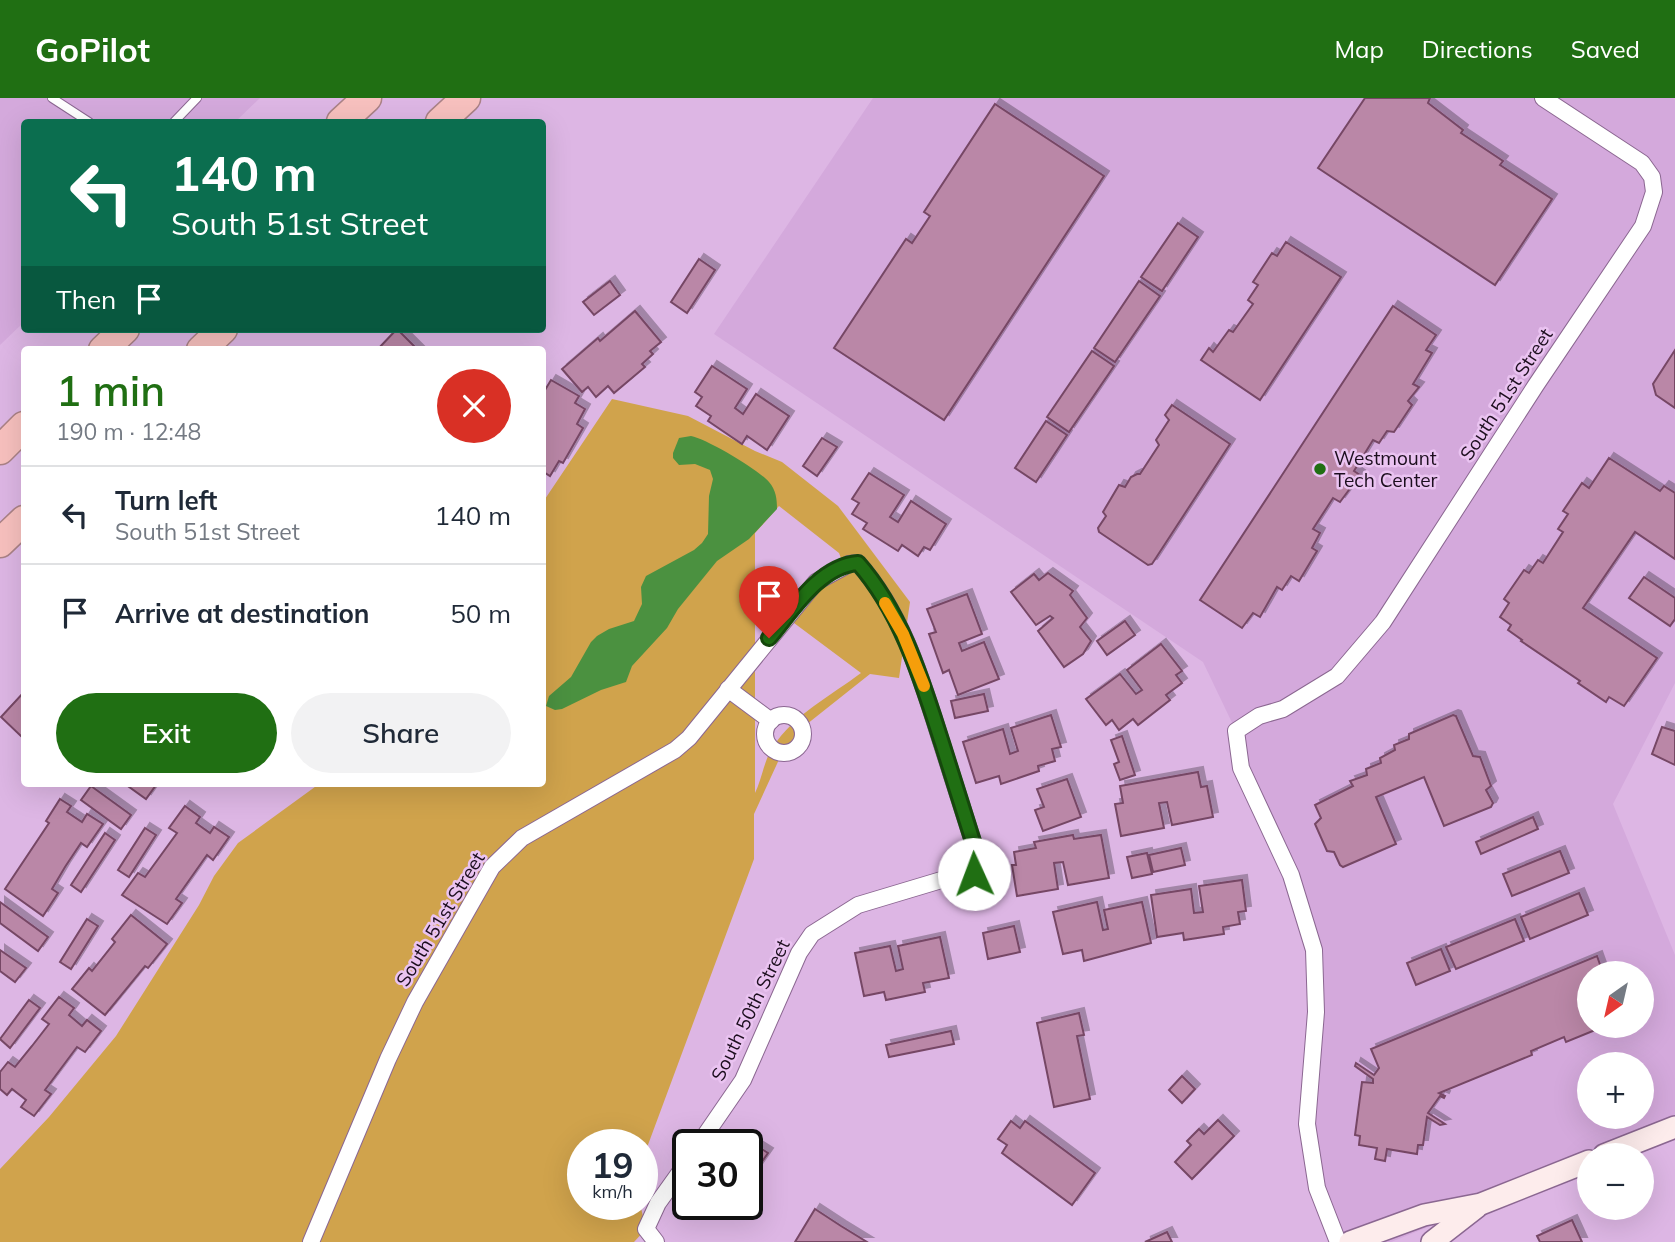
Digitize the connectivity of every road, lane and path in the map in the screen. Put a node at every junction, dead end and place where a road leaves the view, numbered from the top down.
1 (52, 98) edge
2 (197, 98) edge
3 (367, 98) edge
4 (466, 98) edge
5 (1543, 98) edge
6 (84, 119) edge
7 (177, 119) edge
8 (344, 119) edge
9 (443, 119) edge
10 (121, 333) edge
11 (219, 333) edge
12 (107, 346) edge
13 (205, 346) edge
14 (21, 429) edge
15 (0, 450) edge
16 (21, 523) edge
17 (0, 543) edge
18 (728, 689) junction
19 (771, 721) dead end
20 (974, 874) joint
21 (1675, 1127) edge
22 (709, 1129) edge
23 (1635, 1143) edge
24 (1577, 1166) edge
25 (672, 1183) edge
26 (1481, 1204) junction
27 (651, 1235) edge
28 (312, 1242) edge
29 (1338, 1242) edge
30 (1350, 1242) edge
31 (1432, 1242) edge

1 - 6 lane
2 - 7 lane
3 - 8 highway
4 - 9 highway
5 - 29 street, South 51st Street
10 - 12 highway
11 - 13 highway
14 - 15 highway
16 - 17 highway
18 - 19 street
18 - 20 street, South 51st Street
18 - 28 street, South 51st Street
20 - 22 street, South 50th Street
21 - 23 main road
24 - 26 main road
25 - 27 street
26 - 30 main road
26 - 31 main road

